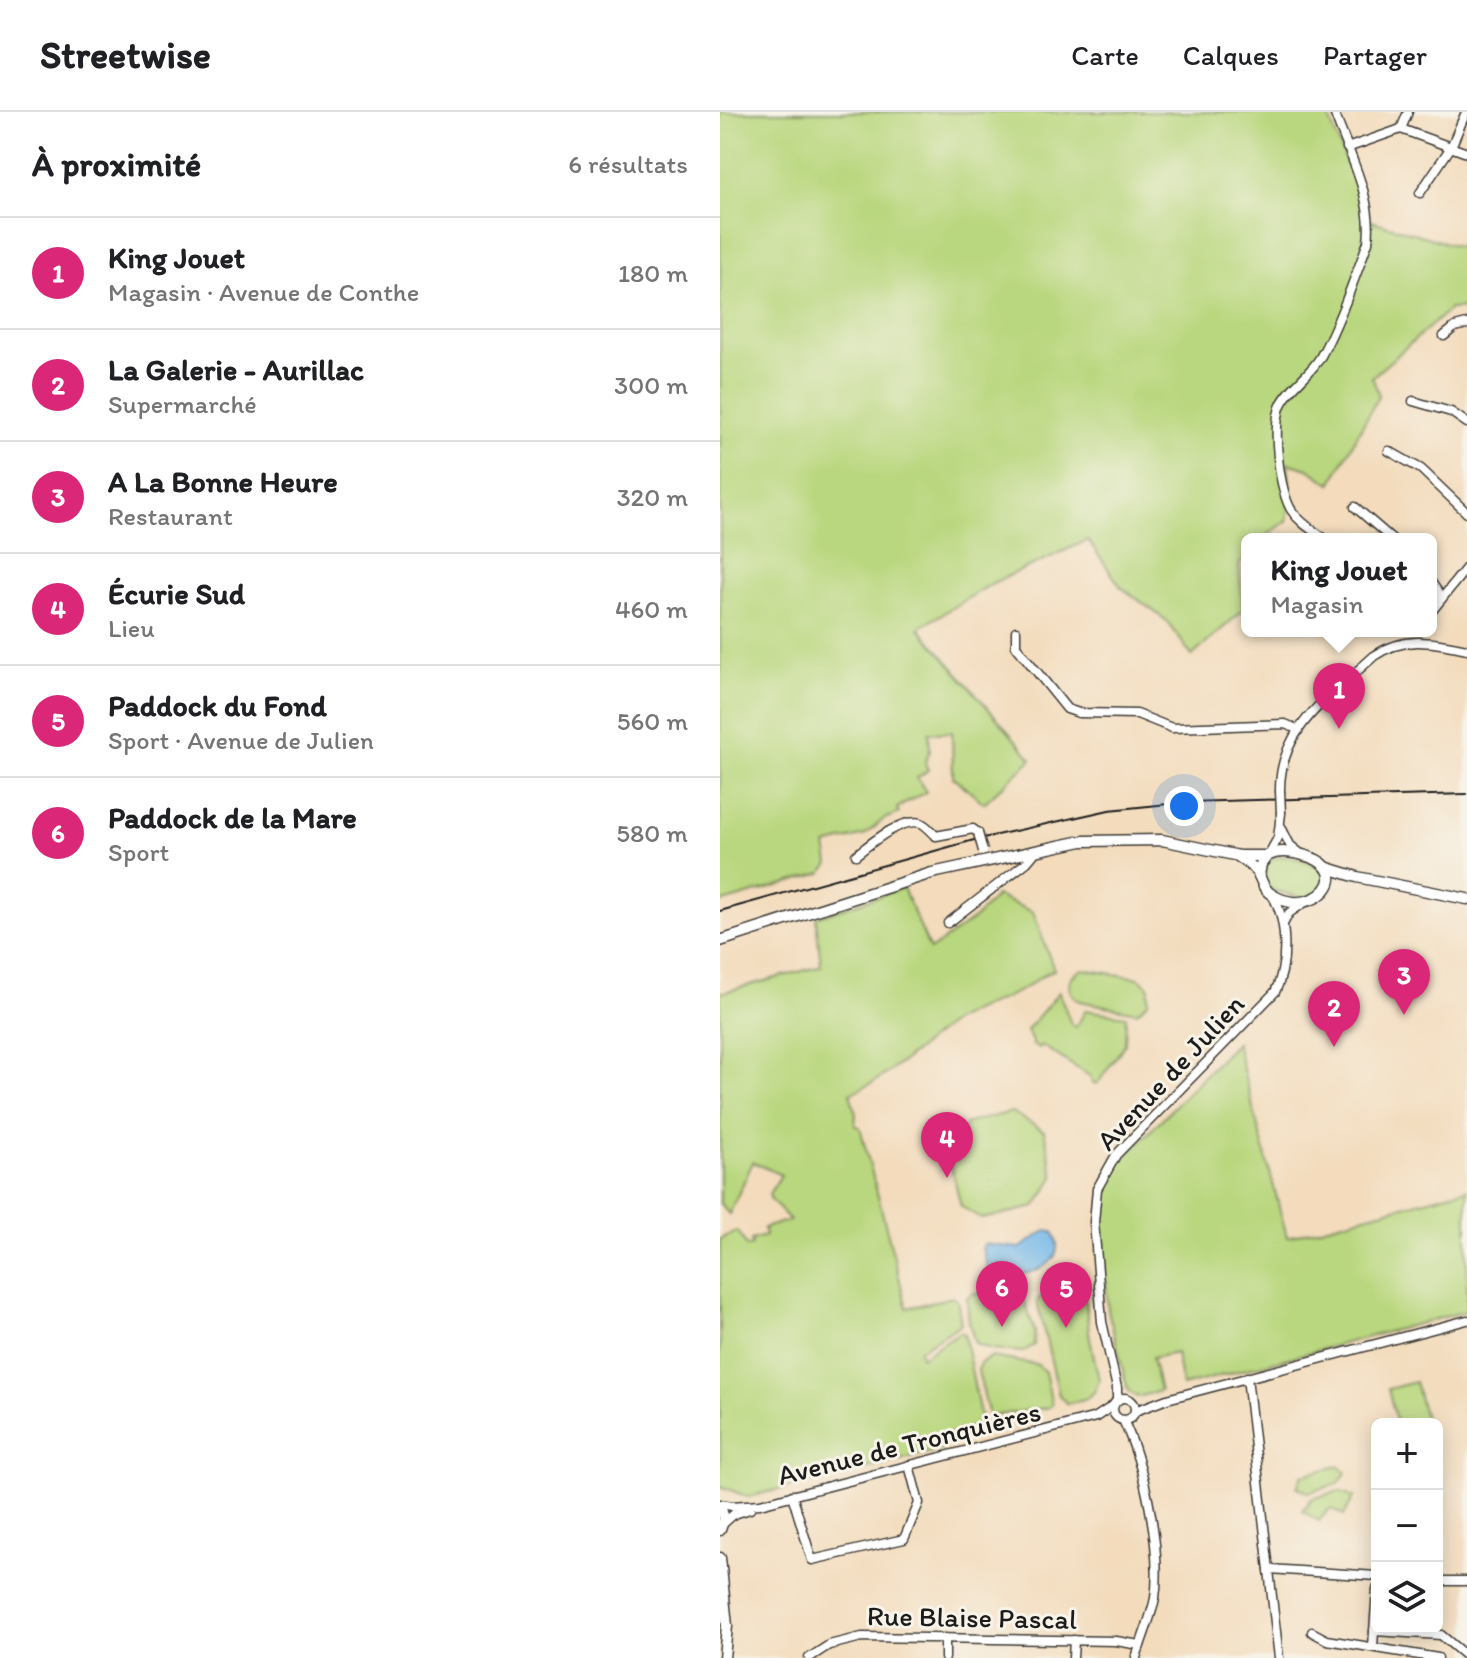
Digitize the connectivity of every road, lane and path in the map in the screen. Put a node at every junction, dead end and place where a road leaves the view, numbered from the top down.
1 (1334, 112) edge
2 (1408, 112) edge
3 (1466, 112) edge
4 (1401, 129) junction
5 (1451, 147) junction
6 (1347, 148) junction
7 (1467, 153) edge
8 (1420, 193) dead end
9 (1467, 324) edge
10 (1444, 336) dead end
11 (1413, 401) dead end
12 (1467, 423) edge
13 (1389, 451) dead end
14 (1355, 507) dead end
15 (1467, 513) edge
16 (1316, 533) edge
17 (1385, 533) edge
18 (1467, 567) edge
19 (1437, 591) edge
20 (1442, 598) junction
21 (1437, 604) edge
22 (1016, 631) dead end
23 (1412, 637) edge
24 (1413, 641) junction
25 (1467, 649) edge
26 (1297, 729) junction
27 (1281, 826) junction
28 (1031, 851) junction
29 (1302, 854) junction
30 (856, 855) dead end
31 (985, 855) junction
32 (1239, 856) junction
33 (1268, 856) junction
34 (1328, 868) junction
35 (1259, 876) junction
36 (1357, 877) junction
37 (1328, 887) junction
38 (1271, 895) junction
39 (1467, 899) edge
40 (1305, 902) junction
41 (948, 923) dead end
42 (1283, 924) junction
43 (720, 941) edge
44 (1467, 1320) edge
45 (1107, 1347) junction
46 (1247, 1377) junction
47 (1116, 1403) junction
48 (1133, 1407) junction
49 (1096, 1417) junction
50 (1120, 1418) junction
51 (1133, 1443) junction
52 (909, 1465) junction
53 (792, 1495) junction
54 (760, 1504) junction
55 (724, 1505) edge
56 (722, 1527) edge
57 (720, 1558) edge
58 (1269, 1569) junction
59 (1371, 1576) edge
60 (721, 1578) edge
61 (1443, 1581) edge
62 (1467, 1581) edge
63 (1312, 1632) dead end
64 (1374, 1634) edge
65 (1424, 1634) edge
66 (945, 1638) junction
67 (1074, 1640) junction
68 (1140, 1645) junction
69 (1373, 1646) junction
70 (1467, 1657) edge
71 (724, 1658) edge
72 (809, 1658) edge
73 (945, 1658) edge
74 (1073, 1658) edge
75 (1136, 1658) edge
76 (1279, 1658) edge
77 (1438, 1658) edge

1 - 6 street
2 - 4 street
3 - 5 street
4 - 5 street
4 - 6 street
5 - 7 street
5 - 8 street
6 - 16 street
9 - 10 street
11 - 12 street
13 - 15 street
14 - 17 street
18 - 20 street
19 - 20 street
20 - 21 street
22 - 26 street
23 - 24 street
24 - 25 street
24 - 26 street
26 - 27 street, bridge
27 - 29 street
27 - 33 street
28 - 31 main road
28 - 32 main road
28 - 41 street
29 - 33 main road
29 - 34 main road
30 - 31 street, bridge
31 - 43 main road
32 - 33 main road
32 - 35 main road
33 - 35 main road
34 - 36 main road
34 - 37 main road
35 - 38 main road
36 - 37 main road
36 - 39 main road
37 - 40 main road
38 - 40 main road
38 - 42 street, Avenue de Julien
40 - 42 street
42 - 45 street, Avenue de Julien
44 - 46 street
45 - 47 street, Avenue de Julien
45 - 48 street, Avenue de Julien
46 - 48 street
46 - 58 street
47 - 48 street
47 - 49 street, Avenue de Tronquières
47 - 50 street, Avenue de Julien
48 - 50 street, Avenue de Tronquières
48 - 51 street
49 - 50 street, Avenue de Tronquières
49 - 52 street, Avenue de Tronquières
50 - 51 street, Avenue de Julien
51 - 68 street
52 - 53 street, Avenue de Tronquières
52 - 53 street
53 - 54 street, Avenue de Tronquières
54 - 55 street, Avenue de Tronquières
54 - 56 street
55 - 56 main road
57 - 60 main road
58 - 59 street
58 - 76 street
60 - 71 main road
61 - 62 street
63 - 69 street
64 - 69 street
65 - 70 street
66 - 67 street, Rue Blaise Pascal
66 - 72 street, Rue Blaise Pascal
66 - 73 street
67 - 68 street, Rue Blaise Pascal
67 - 74 street
68 - 75 street
69 - 77 street

